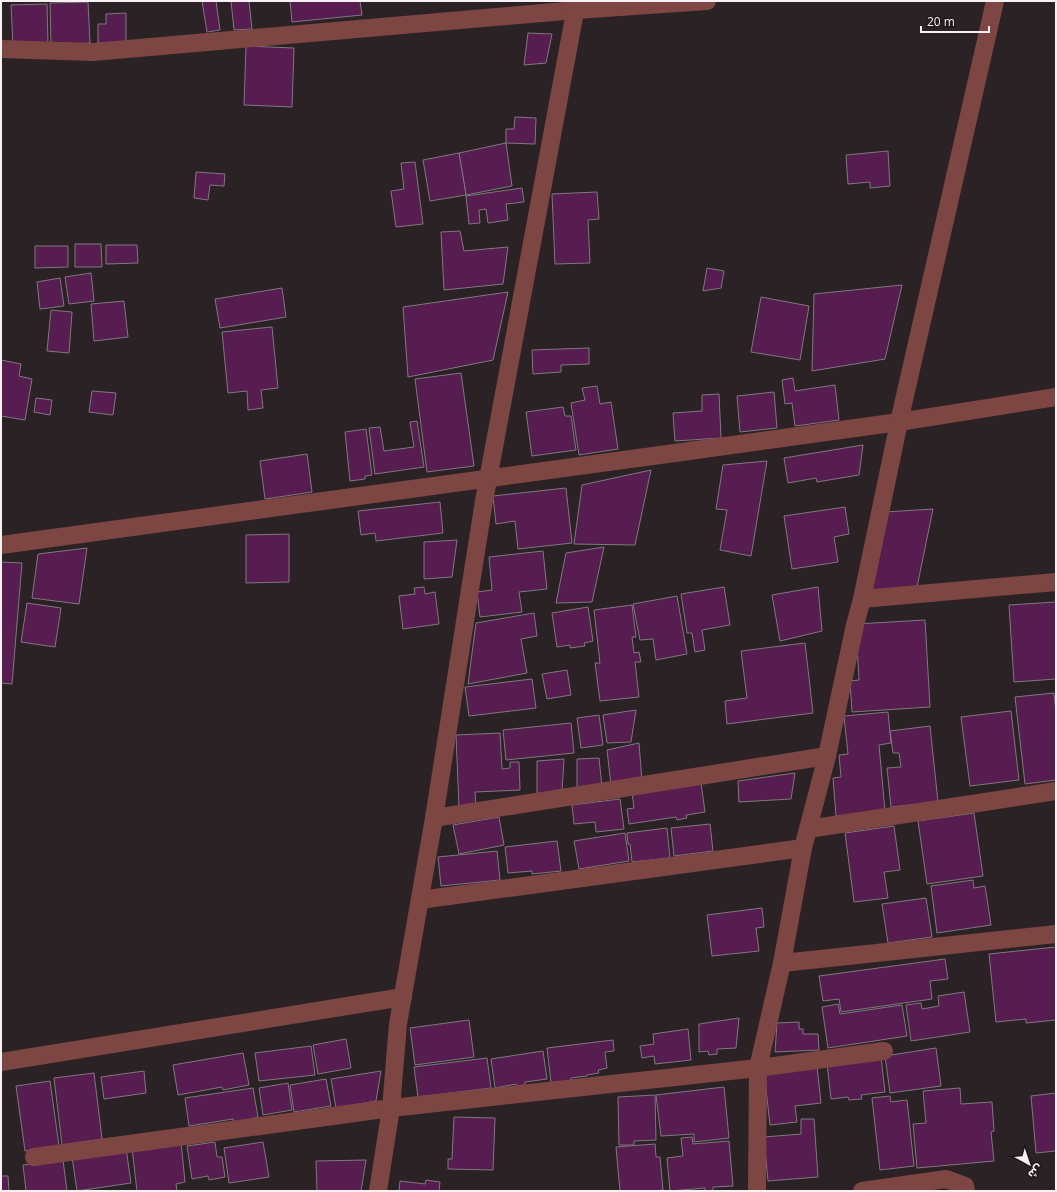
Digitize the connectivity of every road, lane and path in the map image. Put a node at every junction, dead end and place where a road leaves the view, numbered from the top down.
1 (707, 1) edge
2 (995, 1) edge
3 (576, 6) edge
4 (1, 49) edge
5 (1056, 397) edge
6 (899, 422) junction
7 (489, 478) junction
8 (1, 545) edge
9 (1056, 582) edge
10 (862, 599) junction
11 (827, 756) junction
12 (1056, 791) edge
13 (434, 818) junction
14 (808, 829) junction
15 (803, 848) junction
16 (420, 900) junction
17 (1056, 934) edge
18 (782, 963) junction
19 (403, 997) junction
20 (884, 1051) dead end
21 (1, 1062) edge
22 (758, 1068) junction
23 (391, 1108) junction
24 (34, 1156) dead end
25 (752, 1190) edge
26 (378, 1191) edge
27 (862, 1191) edge
28 (966, 1191) edge

1 - 3 street
2 - 6 street
3 - 4 street
3 - 7 street
5 - 6 street
6 - 7 street
6 - 10 street
7 - 8 street
7 - 13 street
9 - 10 street
10 - 11 street
11 - 13 street
11 - 14 street
12 - 14 street
13 - 16 street
14 - 15 street
15 - 16 street
15 - 18 street
16 - 19 street
17 - 18 street
18 - 22 street
19 - 21 street
19 - 23 street
20 - 22 street
22 - 23 street
22 - 25 street
23 - 24 street
23 - 26 street
27 - 28 street

